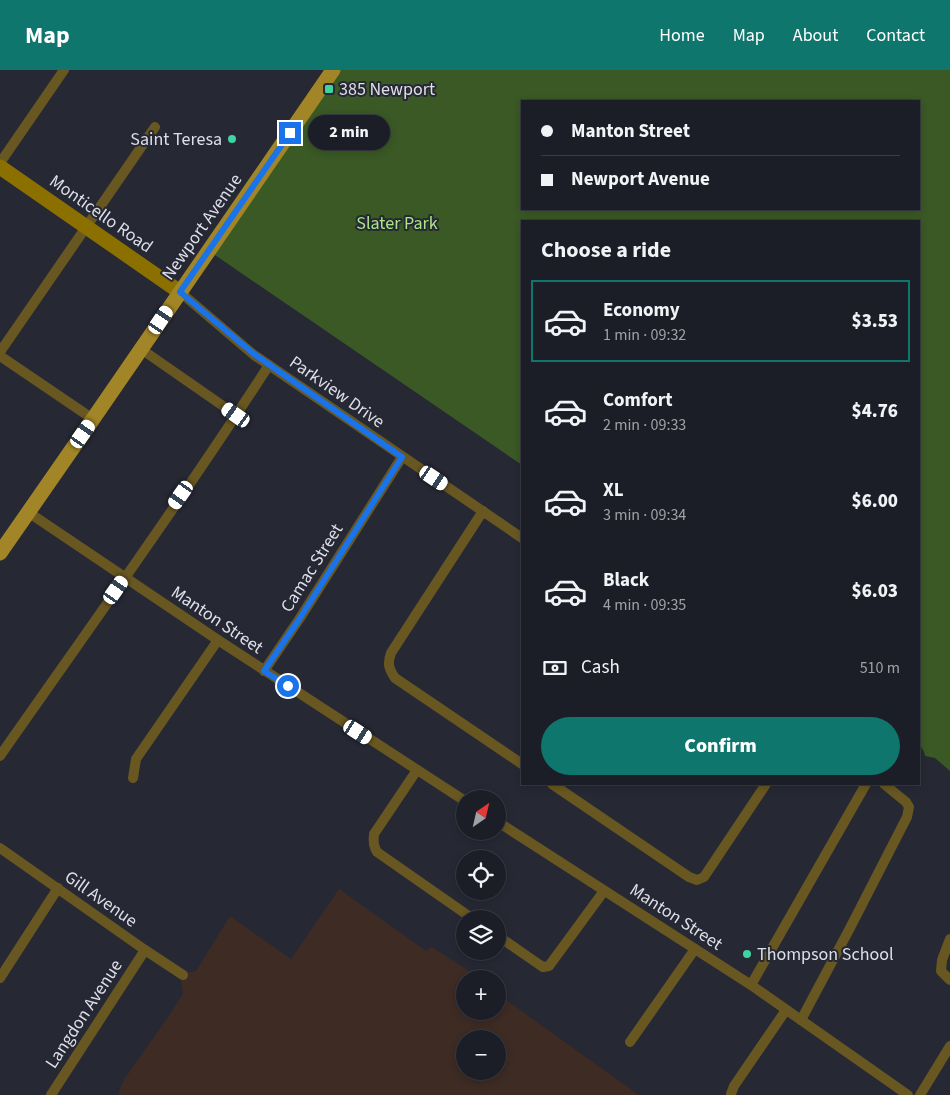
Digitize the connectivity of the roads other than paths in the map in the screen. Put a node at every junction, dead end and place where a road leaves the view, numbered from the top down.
1 (64, 70) edge
2 (333, 70) edge
3 (155, 127) dead end
4 (0, 163) edge
5 (0, 167) edge
6 (87, 227) junction
7 (180, 292) junction
8 (141, 349) junction
9 (0, 352) edge
10 (0, 356) edge
11 (269, 365) junction
12 (236, 415) junction
13 (93, 419) junction
14 (402, 457) junction
15 (483, 511) junction
16 (28, 512) junction
17 (521, 537) edge
18 (0, 553) edge
19 (125, 577) junction
20 (218, 640) junction
21 (264, 671) junction
22 (0, 756) edge
23 (521, 763) edge
24 (416, 770) junction
25 (133, 778) dead end
26 (553, 785) edge
27 (765, 785) edge
28 (865, 785) edge
29 (885, 785) edge
30 (456, 795) edge
31 (506, 827) edge
32 (0, 848) edge
33 (58, 888) junction
34 (604, 891) junction
35 (460, 910) edge
36 (950, 940) edge
37 (506, 942) edge
38 (695, 948) junction
39 (145, 950) junction
40 (183, 975) dead end
41 (0, 978) edge
42 (950, 980) edge
43 (751, 985) junction
44 (786, 1010) junction
45 (801, 1020) junction
46 (630, 1042) dead end
47 (950, 1046) edge
48 (51, 1095) edge
49 (732, 1095) edge
50 (908, 1095) edge
51 (920, 1095) edge

1 - 4 street
2 - 7 main road, Newport Avenue
3 - 6 street
5 - 6 street, Monticello Road
6 - 7 street, Monticello Road
6 - 9 street
7 - 8 main road, Newport Avenue
7 - 11 street, Parkview Drive
8 - 12 street
8 - 13 main road, Newport Avenue
10 - 13 street
11 - 12 street
11 - 14 street, Parkview Drive
12 - 19 street
13 - 16 main road, Newport Avenue
14 - 15 street, Parkview Drive
14 - 21 street, Camac Street
15 - 17 street, Parkview Drive
15 - 23 street
16 - 18 main road, Newport Avenue
16 - 19 street, Manton Street
19 - 20 street, Manton Street
19 - 22 street
20 - 21 street, Manton Street
20 - 25 street
21 - 24 street, Manton Street
24 - 30 street, Manton Street
24 - 35 street
26 - 27 street
28 - 43 street
29 - 45 street
31 - 34 street, Manton Street
32 - 33 street, Gill Avenue
33 - 39 street, Gill Avenue
33 - 41 street
34 - 37 street
34 - 38 street, Manton Street
36 - 42 street
38 - 43 street, Manton Street
38 - 46 street
39 - 40 street, Gill Avenue
39 - 48 street, Langdon Avenue
43 - 44 street, Manton Street
44 - 45 street, Manton Street
44 - 49 street
45 - 50 street, Manton Street
47 - 51 street

